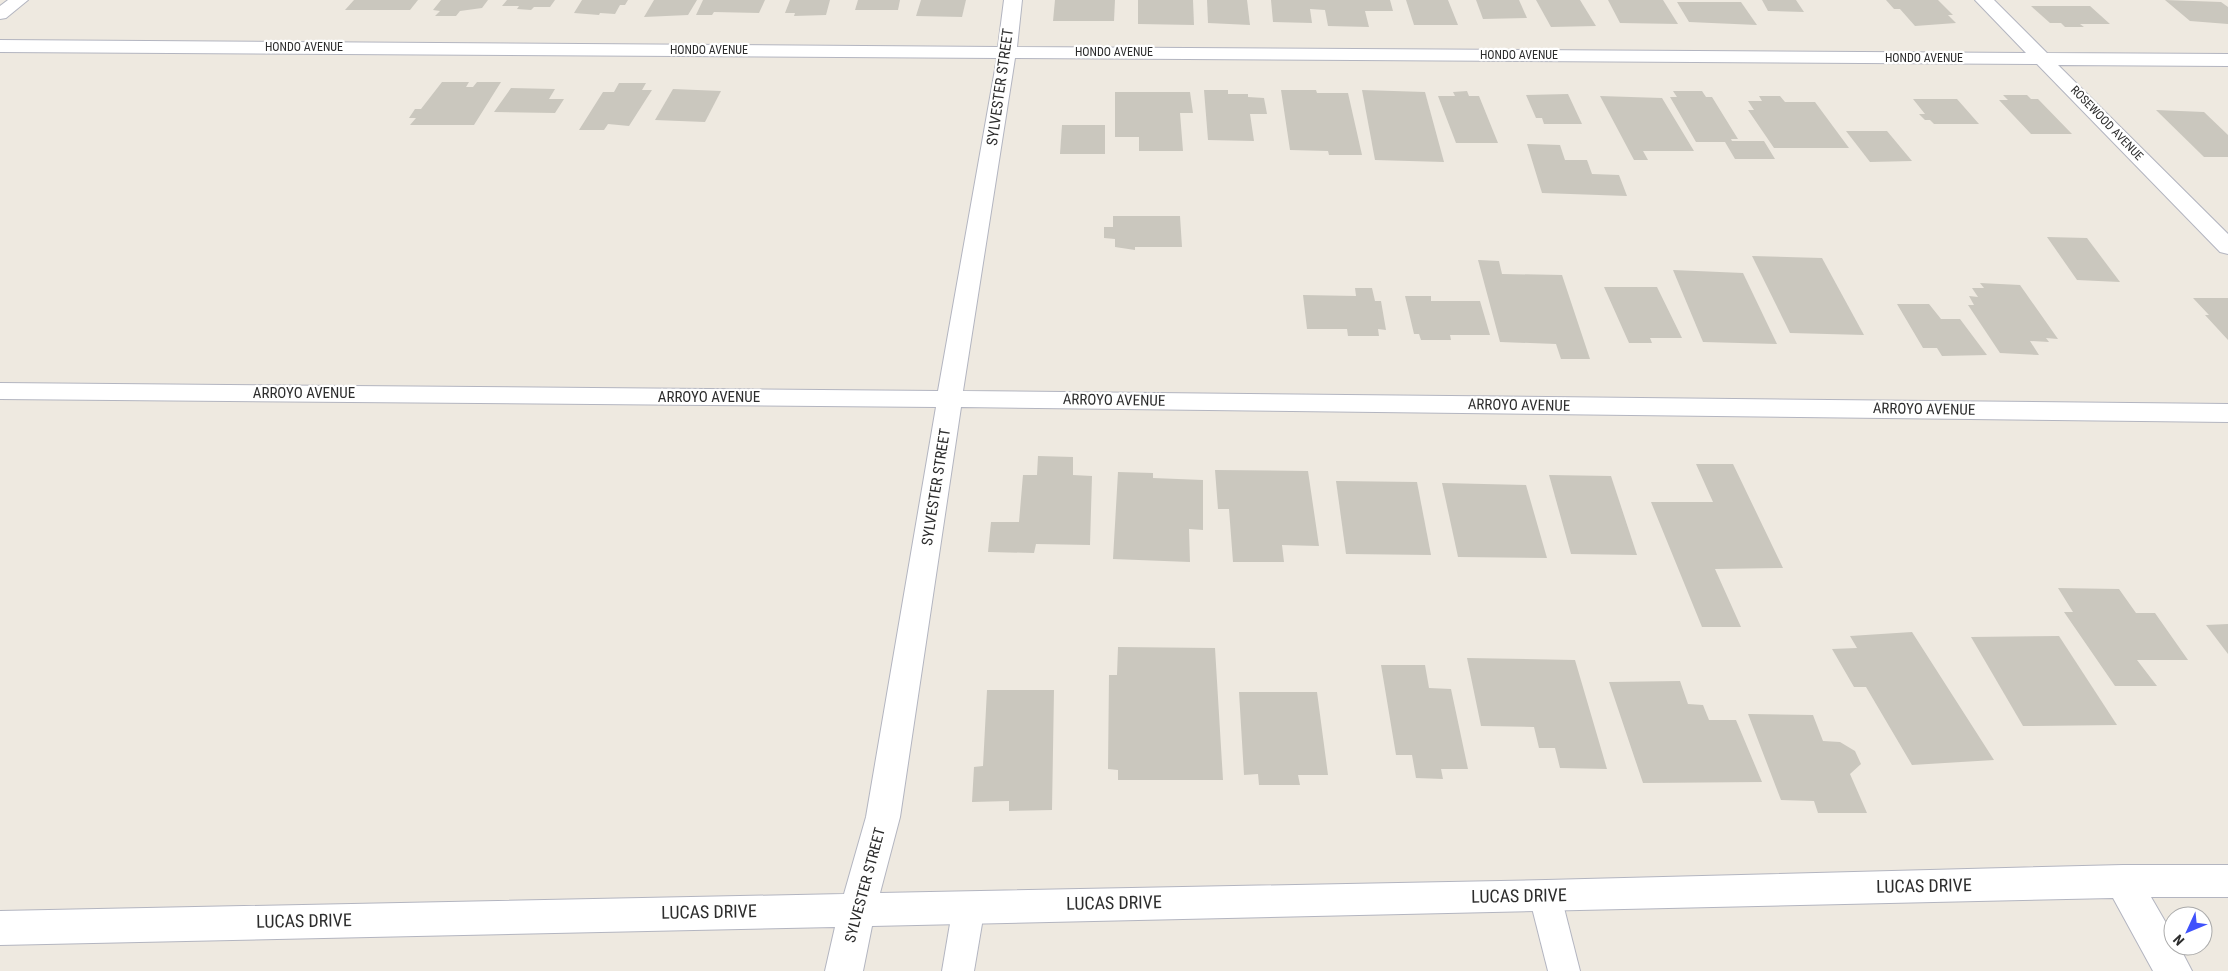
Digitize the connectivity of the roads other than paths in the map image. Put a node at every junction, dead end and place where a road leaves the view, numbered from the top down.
1 (19, 0) edge
2 (1013, 0) edge
3 (1984, 0) edge
4 (0, 14) edge
5 (0, 46) edge
6 (1006, 52) junction
7 (2044, 60) junction
8 (2228, 60) edge
9 (2228, 247) edge
10 (0, 391) edge
11 (950, 399) junction
12 (2228, 413) edge
13 (2123, 881) junction
14 (2228, 881) edge
15 (1545, 896) junction
16 (969, 906) junction
17 (857, 910) junction
18 (0, 928) edge
19 (844, 971) edge
20 (958, 971) edge
21 (1564, 971) edge
22 (2173, 971) edge

1 - 4 street
2 - 6 street, SYLVESTER STREET
3 - 7 street, ROSEWOOD AVENUE
5 - 6 street, HONDO AVENUE
6 - 7 street, HONDO AVENUE
6 - 11 street, SYLVESTER STREET
7 - 8 street, HONDO AVENUE
7 - 9 street, ROSEWOOD AVENUE
10 - 11 street, ARROYO AVENUE
11 - 12 street, ARROYO AVENUE
11 - 17 street, SYLVESTER STREET
13 - 14 street, LUCAS DRIVE
13 - 15 street, LUCAS DRIVE
13 - 22 street
15 - 16 street, LUCAS DRIVE
15 - 21 lane
16 - 17 street, LUCAS DRIVE
16 - 20 lane
17 - 18 street, LUCAS DRIVE
17 - 19 street, SYLVESTER STREET

